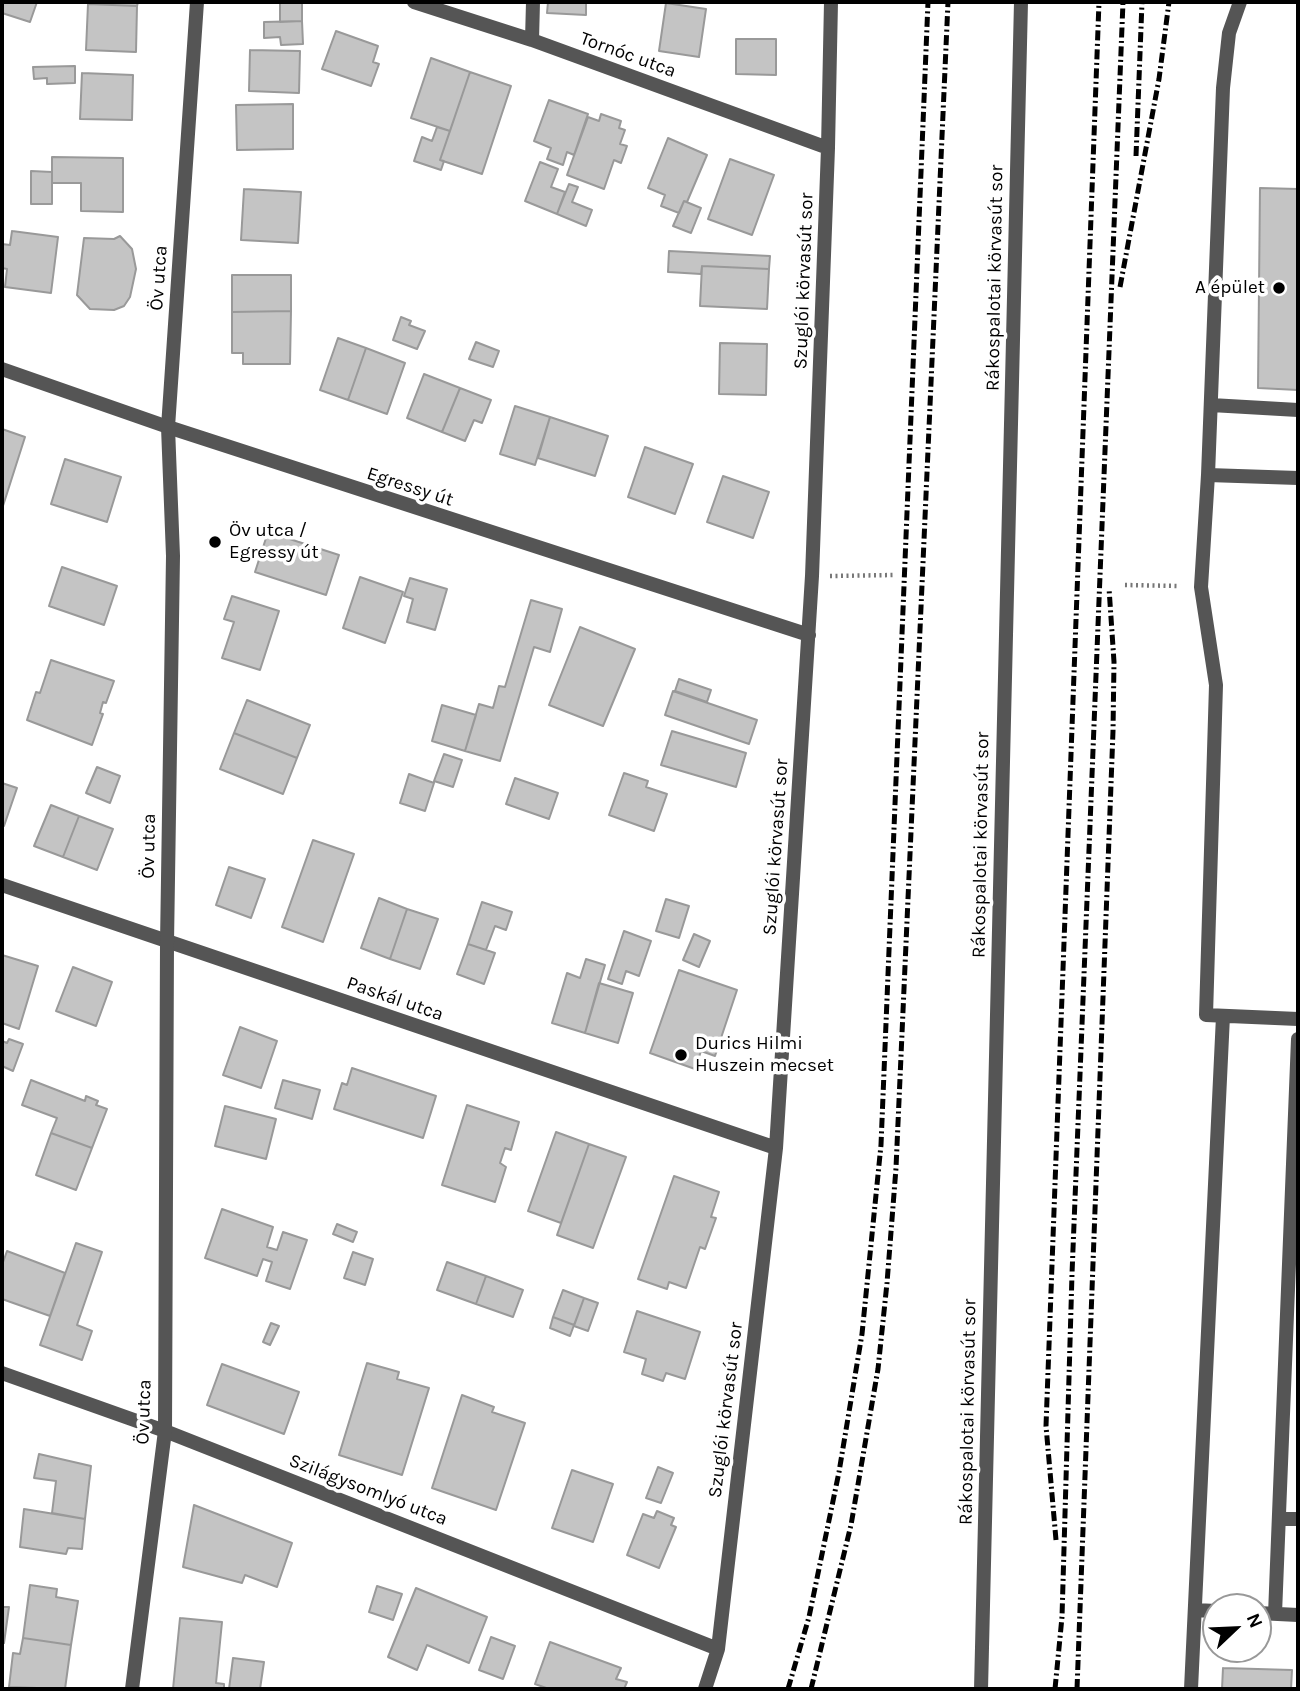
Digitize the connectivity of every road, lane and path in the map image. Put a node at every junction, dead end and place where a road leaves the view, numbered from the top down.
1 (197, 2) edge
2 (414, 2) edge
3 (533, 2) edge
4 (831, 2) edge
5 (1021, 2) edge
6 (1240, 2) edge
7 (532, 40) junction
8 (828, 148) junction
9 (2, 369) edge
10 (1211, 405) junction
11 (1298, 410) edge
12 (168, 427) junction
13 (1208, 475) junction
14 (1298, 478) edge
15 (894, 575) dead end
16 (812, 576) junction
17 (1125, 585) dead end
18 (1163, 585) dead end
19 (809, 635) junction
20 (2, 885) edge
21 (167, 943) junction
22 (1223, 1016) junction
23 (1298, 1019) edge
24 (1298, 1039) edge
25 (776, 1148) junction
26 (2, 1373) edge
27 (165, 1431) junction
28 (1279, 1519) junction
29 (1298, 1519) edge
30 (1195, 1610) junction
31 (1202, 1610) edge
32 (1272, 1614) edge
33 (1275, 1614) junction
34 (1298, 1615) edge
35 (718, 1649) junction
36 (132, 1689) edge
37 (705, 1689) edge
38 (981, 1689) edge
39 (1191, 1689) edge

1 - 12 street, Öv utca
2 - 7 street, Tornóc utca
3 - 7 street
4 - 8 street, Szuglói körvasút sor
5 - 38 street, Rákospalotai körvasút sor
6 - 10 street
7 - 8 street, Tornóc utca
8 - 16 street, Szuglói körvasút sor
9 - 12 street, Egressy út
10 - 11 street
10 - 13 street
12 - 19 street, Egressy út
12 - 21 street, Öv utca
13 - 14 street
13 - 22 street
15 - 16 path
16 - 19 street, Szuglói körvasút sor
17 - 18 path
19 - 25 street, Szuglói körvasút sor
20 - 21 street, Paskál utca
21 - 25 street, Paskál utca
21 - 27 street, Öv utca
22 - 23 street
22 - 30 street
24 - 28 street
25 - 35 street, Szuglói körvasút sor
26 - 27 street, Szilágysomlyó utca
27 - 35 street, Szilágysomlyó utca
27 - 36 street, Öv utca
28 - 29 street
28 - 33 street
30 - 31 street
30 - 39 street
32 - 33 street
33 - 34 street
35 - 37 street, Szuglói körvasút sor

